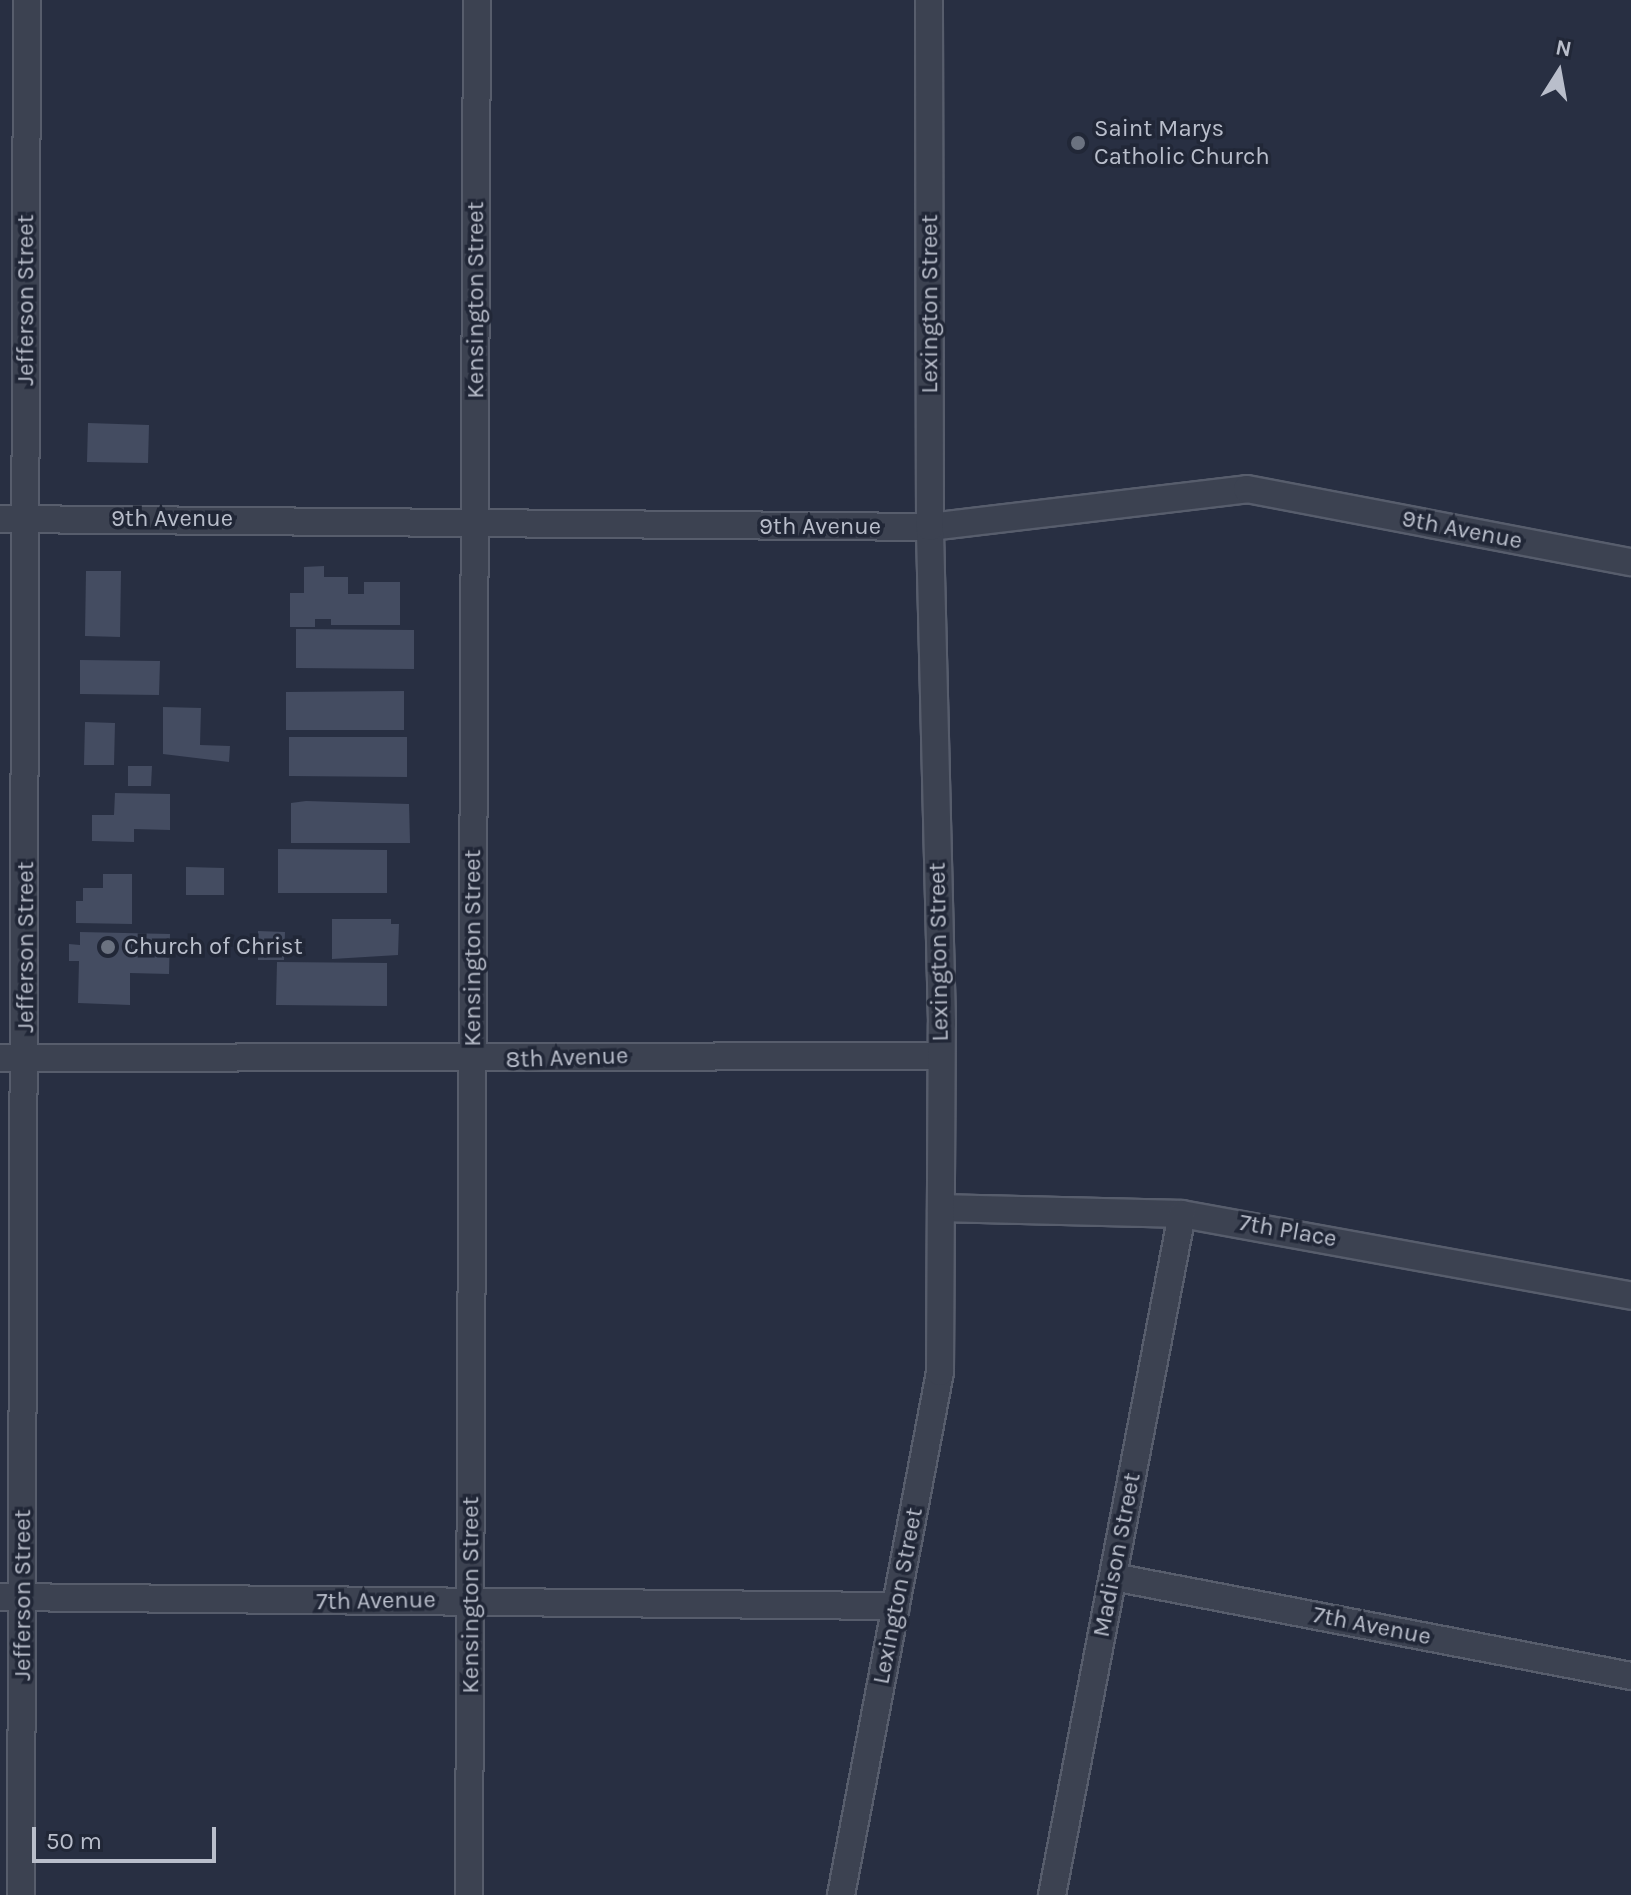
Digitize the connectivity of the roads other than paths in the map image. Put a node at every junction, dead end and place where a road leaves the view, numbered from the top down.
1 (27, 0) edge
2 (477, 0) edge
3 (929, 0) edge
4 (12, 520) edge
5 (476, 521) junction
6 (930, 527) junction
7 (1631, 562) edge
8 (941, 1056) junction
9 (13, 1058) edge
10 (473, 1061) junction
11 (941, 1208) junction
12 (1182, 1214) junction
13 (1631, 1296) edge
14 (1113, 1577) junction
15 (12, 1597) edge
16 (471, 1600) junction
17 (896, 1606) junction
18 (1631, 1676) edge
19 (21, 1895) edge
20 (469, 1895) edge
21 (841, 1895) edge
22 (1052, 1895) edge

1 - 4 street, Jefferson Street
2 - 5 street, Kensington Street
3 - 6 street, Lexington Street
4 - 5 street, 9th Avenue
4 - 9 street, Jefferson Street
5 - 6 street, 9th Avenue
5 - 10 street, Kensington Street
6 - 7 street, 9th Avenue
6 - 8 street, Lexington Street
8 - 10 street, 8th Avenue
8 - 11 street, Lexington Street
9 - 10 street, 8th Avenue
9 - 15 street, Jefferson Street
10 - 16 street, Kensington Street
11 - 12 street, 7th Place
11 - 17 street, Lexington Street
12 - 13 street, 7th Place
12 - 14 street, Madison Street
14 - 18 street, 7th Avenue
14 - 22 street, Madison Street
15 - 16 street, 7th Avenue
15 - 19 street, Jefferson Street
16 - 17 street, 7th Avenue
16 - 20 street, Kensington Street
17 - 21 street, Lexington Street

